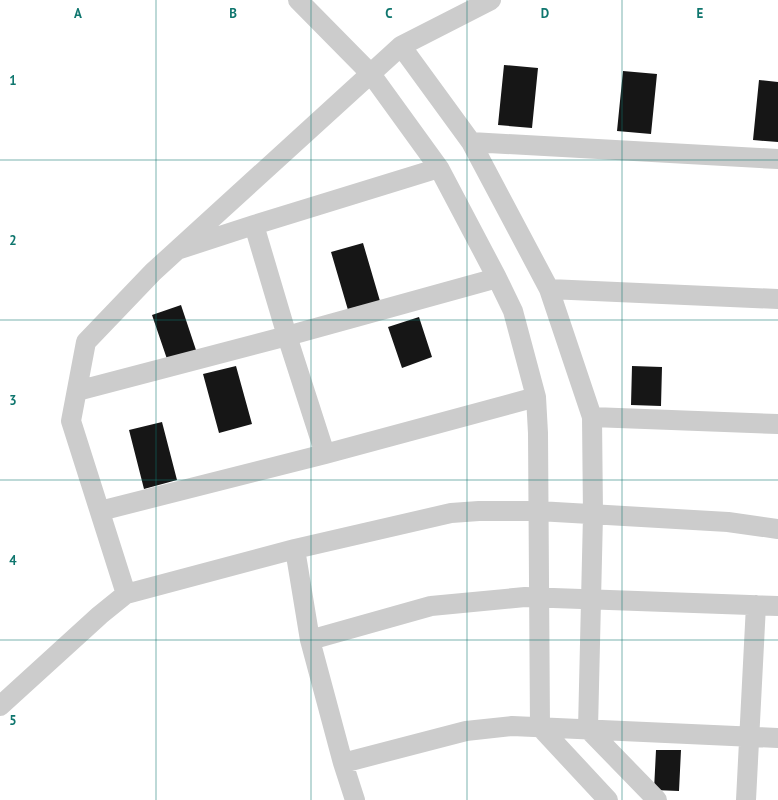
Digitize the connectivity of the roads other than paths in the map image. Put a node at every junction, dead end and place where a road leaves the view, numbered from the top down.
1 (298, 0) edge
2 (491, 0) edge
3 (401, 46) junction
4 (371, 74) junction
5 (471, 142) junction
6 (778, 159) edge
7 (439, 168) junction
8 (254, 225) junction
9 (178, 250) junction
10 (497, 278) junction
11 (549, 289) junction
12 (778, 299) edge
13 (287, 336) junction
14 (77, 392) junction
15 (536, 397) junction
16 (592, 417) junction
17 (778, 424) edge
18 (325, 454) junction
19 (100, 511) junction
20 (538, 511) junction
21 (592, 515) junction
22 (778, 530) edge
23 (295, 549) junction
24 (126, 594) junction
25 (538, 598) junction
26 (590, 600) junction
27 (756, 605) junction
28 (778, 606) edge
29 (310, 640) junction
30 (0, 706) edge
31 (540, 727) junction
32 (588, 729) junction
33 (749, 737) junction
34 (778, 738) edge
35 (343, 763) junction
36 (355, 800) edge
37 (608, 800) edge
38 (657, 800) edge
39 (746, 800) edge

1 - 4 street
2 - 3 street
3 - 4 street
3 - 5 street
4 - 7 street
4 - 9 street
5 - 6 street
5 - 11 street
7 - 8 street
7 - 10 street
8 - 9 street
8 - 13 street
9 - 14 street
10 - 13 street
10 - 15 street
11 - 12 street
11 - 16 street
13 - 14 street
13 - 18 street
14 - 19 street
15 - 18 street
15 - 20 street
16 - 17 street
16 - 21 street
18 - 19 street
19 - 24 street
20 - 21 street
20 - 23 street
20 - 25 street
21 - 22 street
21 - 26 street
23 - 24 street
23 - 29 street
24 - 30 street
25 - 26 street
25 - 29 street
25 - 31 street
26 - 27 street
26 - 32 street
27 - 28 street
27 - 33 street
29 - 35 street
31 - 32 street
31 - 35 street
31 - 37 street
32 - 33 street
32 - 38 street
33 - 34 street
33 - 39 street
35 - 36 street

